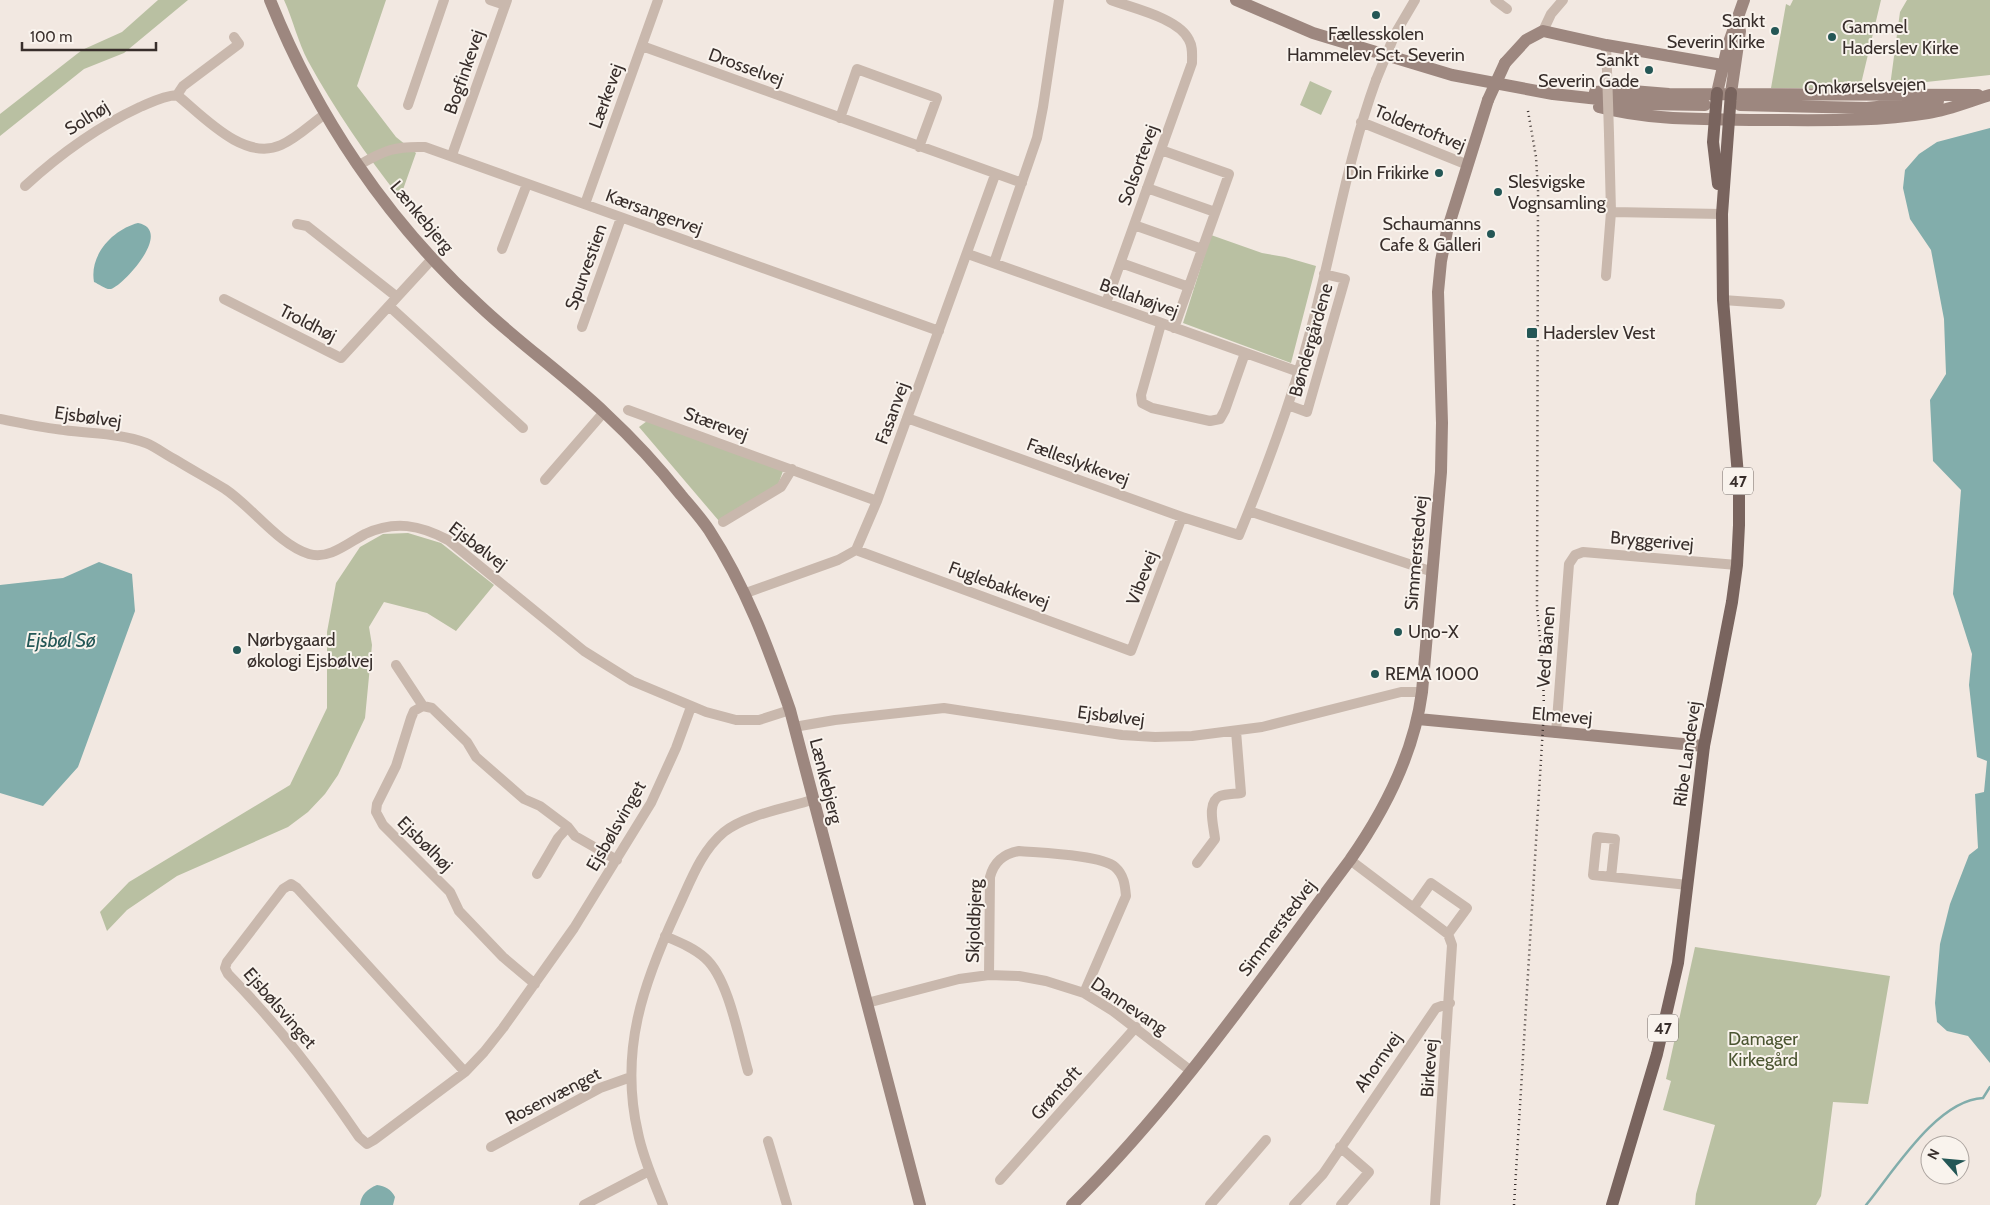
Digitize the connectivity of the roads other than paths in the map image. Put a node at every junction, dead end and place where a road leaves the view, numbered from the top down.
1 (270, 0) edge
2 (444, 0) edge
3 (490, 0) edge
4 (658, 0) edge
5 (1059, 0) edge
6 (1110, 0) edge
7 (1236, 0) edge
8 (1415, 0) edge
9 (1495, 0) edge
10 (1562, 0) edge
11 (1745, 0) edge
12 (506, 3) edge
13 (1507, 9) dead end
14 (1735, 27) junction
15 (1543, 31) junction
16 (234, 37) dead end
17 (1606, 45) junction
18 (642, 46) junction
19 (1722, 65) junction
20 (1723, 93) junction
21 (1553, 94) junction
22 (176, 95) junction
23 (1990, 95) edge
24 (408, 105) dead end
25 (1705, 105) dead end
26 (1740, 105) dead end
27 (325, 114) junction
28 (840, 118) junction
29 (1721, 119) junction
30 (1361, 122) junction
31 (919, 147) junction
32 (1161, 150) junction
33 (452, 155) junction
34 (359, 165) junction
35 (1468, 165) junction
36 (996, 175) junction
37 (1022, 183) junction
38 (527, 184) junction
39 (25, 186) dead end
40 (1148, 188) junction
41 (585, 204) junction
42 (1215, 212) junction
43 (1611, 212) junction
44 (1722, 214) junction
45 (621, 218) junction
46 (298, 224) dead end
47 (1134, 225) junction
48 (1202, 249) junction
49 (502, 250) dead end
50 (968, 254) junction
51 (432, 259) junction
52 (1121, 262) junction
53 (994, 263) junction
54 (1324, 274) junction
55 (1606, 276) dead end
56 (1189, 287) junction
57 (397, 297) junction
58 (224, 299) dead end
59 (1723, 300) junction
60 (1106, 303) junction
61 (1780, 304) dead end
62 (390, 306) junction
63 (1161, 324) junction
64 (582, 327) dead end
65 (1174, 328) junction
66 (939, 331) junction
67 (1246, 353) junction
68 (1299, 372) junction
69 (1288, 405) junction
70 (628, 410) dead end
71 (604, 412) junction
72 (907, 418) junction
73 (0, 419) edge
74 (523, 428) dead end
75 (792, 469) junction
76 (545, 480) dead end
77 (877, 501) junction
78 (1249, 511) junction
79 (1182, 517) junction
80 (723, 522) dead end
81 (1239, 536) joint
82 (856, 550) junction
83 (1569, 564) joint
84 (1737, 565) junction
85 (1433, 572) junction
86 (746, 593) junction
87 (1131, 650) joint
88 (396, 665) dead end
89 (1422, 692) junction
90 (423, 706) junction
91 (690, 707) junction
92 (790, 710) junction
93 (1418, 719) junction
94 (794, 727) junction
95 (1236, 731) junction
96 (1556, 733) junction
97 (1704, 746) junction
98 (812, 800) junction
99 (568, 827) junction
100 (617, 860) junction
101 (1350, 860) junction
102 (1197, 863) dead end
103 (537, 874) dead end
104 (1611, 877) dead end
105 (1688, 885) junction
106 (1414, 907) junction
107 (1448, 934) junction
108 (666, 936) junction
109 (989, 974) junction
110 (535, 984) junction
111 (1084, 993) junction
112 (867, 1003) junction
113 (1450, 1004) junction
114 (1136, 1028) junction
115 (748, 1071) dead end
116 (1191, 1071) junction
117 (465, 1072) junction
118 (631, 1077) junction
119 (1266, 1140) dead end
120 (768, 1141) dead end
121 (491, 1147) dead end
122 (1340, 1147) junction
123 (649, 1170) junction
124 (1000, 1180) dead end
125 (584, 1205) edge
126 (663, 1205) edge
127 (787, 1205) edge
128 (920, 1205) edge
129 (1072, 1205) edge
130 (1211, 1205) edge
131 (1294, 1205) edge
132 (1340, 1205) edge
133 (1436, 1205) edge
134 (1612, 1205) edge

1 - 27 street, Lænkebjerg
2 - 24 street
3 - 12 street
4 - 18 street, Lærkevej
5 - 37 street
6 - 32 street, Solsortevej
7 - 21 street
8 - 30 street, Bøndergårdene, bridge
9 - 13 street
10 - 15 street
11 - 14 street
11 - 20 street
12 - 33 street, Bogfinkevej
14 - 19 street
14 - 20 street
15 - 17 street
15 - 35 street, Simmerstedvej, bridge
16 - 22 street, Solhøj
17 - 19 street
17 - 43 street, bridge
18 - 28 street, Drosselvej
18 - 41 street, Lærkevej
19 - 20 street
20 - 21 street
20 - 23 street
20 - 29 main road, Ribe Landevej / 47
21 - 25 street
21 - 29 street
22 - 27 street
22 - 39 street, Solhøj
23 - 26 street, Omkørselsvejen
23 - 29 street
27 - 34 street, Lænkebjerg
28 - 31 street, Drosselvej
28 - 31 street
29 - 44 main road, Ribe Landevej / 47
29 - 44 main road, Ribe Landevej / 47
30 - 35 street, Toldertoftvej
30 - 54 street, Bøndergårdene
31 - 36 street, Drosselvej
32 - 40 street, Solsortevej
32 - 42 street
33 - 34 street, Kærsangervej
33 - 38 street, Kærsangervej
34 - 51 street, Lænkebjerg
35 - 85 street, Simmerstedvej
36 - 37 street, Drosselvej
36 - 50 street, Fasanvej
37 - 53 street
38 - 41 street, Kærsangervej
38 - 49 street
40 - 42 street
40 - 47 street, Solsortevej
41 - 45 street, Kærsangervej
42 - 48 street
43 - 44 street
43 - 55 street
44 - 59 main road, Ribe Landevej / 47
45 - 64 street, Spurvestien
45 - 66 street, Kærsangervej
46 - 57 street
47 - 48 street
47 - 52 street, Solsortevej
48 - 56 street
50 - 53 street, Bellahøjvej
50 - 66 street, Fasanvej
51 - 57 street, Troldhøj
51 - 71 street, Lænkebjerg
52 - 56 street
52 - 60 street, Solsortevej
53 - 60 street, Bellahøjvej
54 - 68 street, Bøndergårdene
54 - 69 street, Bøndergårdene
56 - 65 street
57 - 62 street, Troldhøj
58 - 62 street, Troldhøj
59 - 61 street
59 - 84 main road, Ribe Landevej / 47
60 - 63 street, Bellahøjvej
62 - 74 street
63 - 65 street, Bellahøjvej
63 - 67 street
65 - 67 street, Bellahøjvej
66 - 72 street, Fasanvej
67 - 68 street, Bellahøjvej
68 - 69 street, Bøndergårdene
69 - 78 street, Bøndergårdene
70 - 75 street, Stærevej
71 - 76 street
71 - 86 street, Lænkebjerg
72 - 77 street, Fasanvej
72 - 79 street, Fælleslykkevej
73 - 91 street, Ejsbølvej
75 - 77 street, Stærevej
75 - 80 street
77 - 82 street, Fasanvej
78 - 81 street, Bøndergårdene
78 - 85 street
79 - 81 street, Fælleslykkevej
79 - 87 street, Vibevej
82 - 86 street
82 - 87 street, Fuglebakkevej
83 - 84 street, Bryggerivej
83 - 96 street, Ved Banen
84 - 97 main road, Ribe Landevej / 47
85 - 89 street, Simmerstedvej
86 - 92 street, Lænkebjerg
88 - 90 street
89 - 93 street, Simmerstedvej
89 - 95 street, Ejsbølvej
90 - 99 street
90 - 110 street, Ejsbølhøj
91 - 92 street, Ejsbølvej
91 - 100 street, Ejsbølsvinget
92 - 94 street, Lænkebjerg
93 - 96 street, Elmevej
93 - 101 street, Simmerstedvej
94 - 95 street, Ejsbølvej
94 - 98 street, Lænkebjerg
95 - 102 street
96 - 97 street, Elmevej
97 - 105 main road, Ribe Landevej / 47
98 - 108 street
98 - 112 street, Lænkebjerg
99 - 100 street
99 - 103 street
100 - 110 street, Ejsbølsvinget
101 - 106 street
101 - 116 street, Simmerstedvej
104 - 105 street
105 - 134 main road, Ribe Landevej / 47
106 - 107 street
106 - 107 street
107 - 113 street, Birkevej
108 - 115 street
108 - 118 street
109 - 111 street, Dannevang
109 - 111 street, Skjoldbjerg
109 - 112 street, Dannevang
110 - 117 street, Ejsbølsvinget
111 - 114 street, Dannevang
112 - 128 street, Lænkebjerg
113 - 122 street, Ahornvej
113 - 133 street, Birkevej
114 - 116 street, Dannevang
114 - 124 street, Grøntoft
116 - 129 street, Simmerstedvej
117 - 117 street, Ejsbølsvinget
118 - 121 street, Rosenvænget
118 - 123 street
119 - 130 street
120 - 127 street
122 - 131 street, Ahornvej
122 - 132 street
123 - 125 street
123 - 126 street

